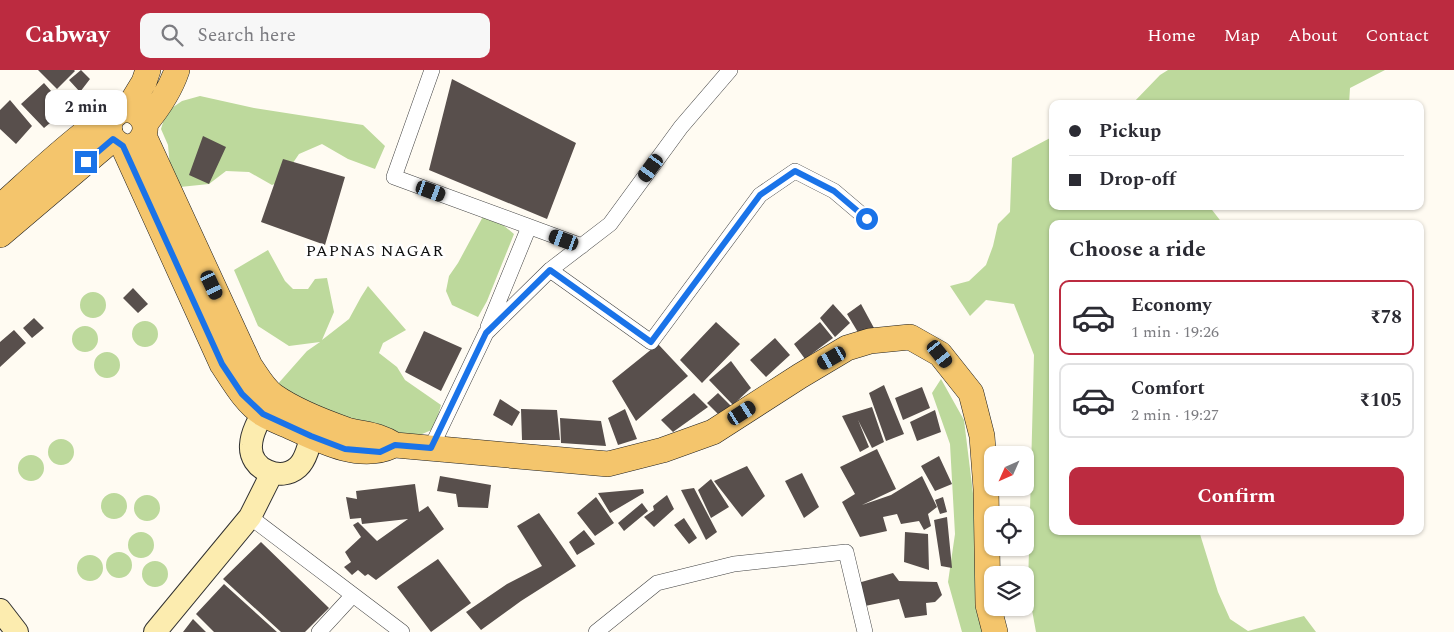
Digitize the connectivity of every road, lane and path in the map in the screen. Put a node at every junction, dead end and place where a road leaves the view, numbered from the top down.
1 (148, 70) edge
2 (177, 70) edge
3 (432, 70) edge
4 (730, 70) edge
5 (127, 129) junction
6 (0, 207) edge
7 (867, 219) dead end
8 (530, 227) junction
9 (0, 235) edge
10 (582, 246) junction
11 (550, 270) junction
12 (486, 333) junction
13 (268, 405) junction
14 (313, 427) junction
15 (431, 448) junction
16 (272, 474) junction
17 (250, 517) junction
18 (353, 595) junction
19 (0, 610) edge
20 (17, 632) edge
21 (155, 632) edge
22 (319, 632) edge
23 (402, 632) edge
24 (596, 632) edge
25 (866, 632) edge
26 (995, 632) edge

1 - 5 main road
2 - 5 main road
3 - 8 street
4 - 10 street
5 - 6 main road
5 - 9 main road
5 - 13 main road
7 - 11 street
8 - 10 street
8 - 12 street
10 - 11 street
11 - 12 street
12 - 15 street
13 - 14 main road
13 - 16 street
14 - 15 main road
14 - 16 street
15 - 26 main road
16 - 17 street
17 - 18 street
17 - 21 street
18 - 22 street
18 - 23 street
19 - 20 street
24 - 25 street

